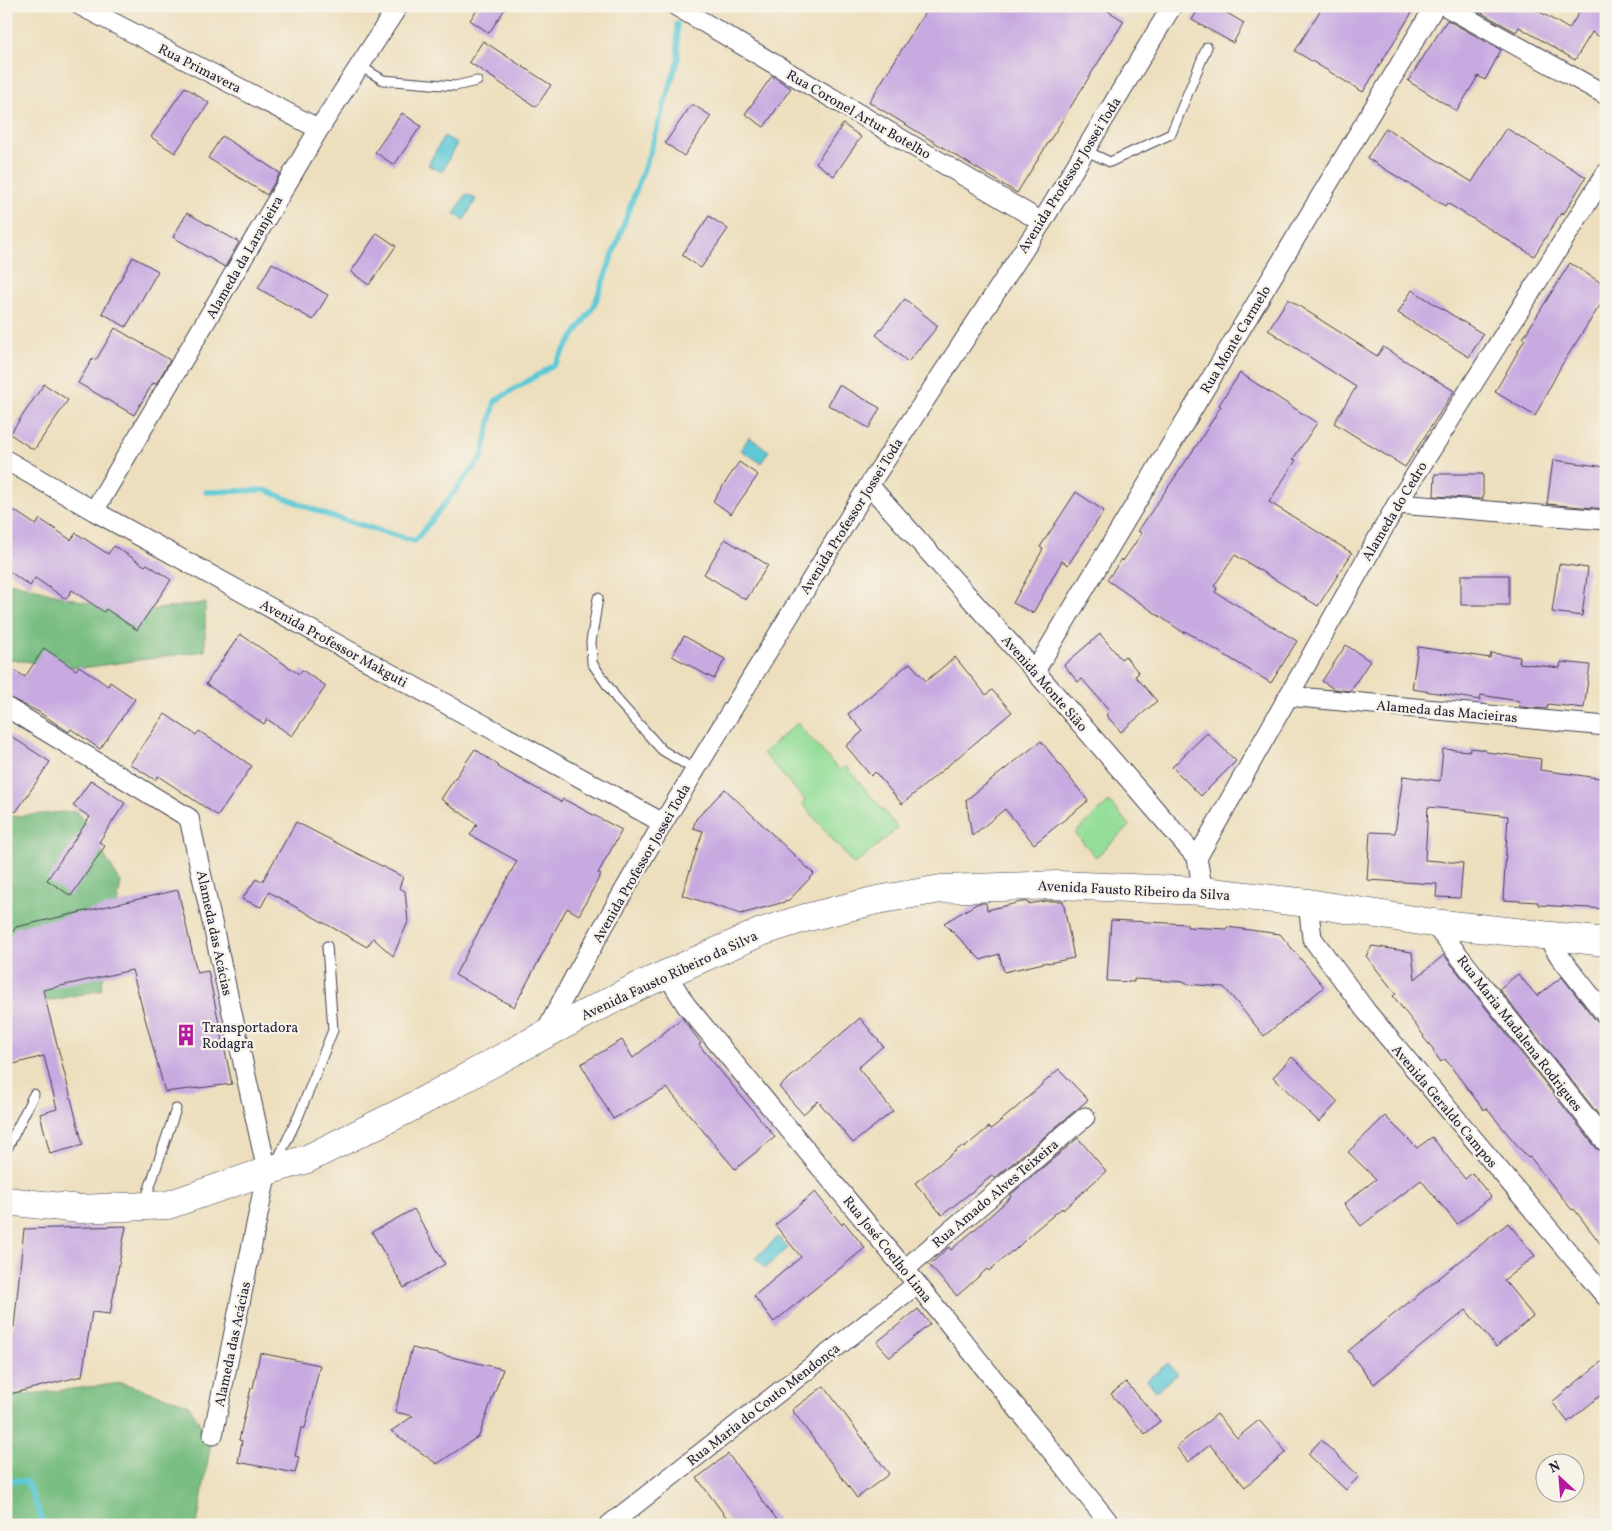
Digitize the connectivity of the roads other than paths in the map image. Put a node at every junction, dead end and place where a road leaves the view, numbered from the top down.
1 (80, 6) edge
2 (398, 6) edge
3 (676, 6) edge
4 (1172, 6) edge
5 (1435, 6) edge
6 (1445, 6) edge
7 (1207, 47) dead end
8 (360, 66) junction
9 (476, 81) dead end
10 (1606, 95) edge
11 (319, 129) junction
12 (1084, 150) junction
13 (1606, 173) edge
14 (1042, 222) junction
15 (6, 460) edge
16 (869, 485) junction
17 (1397, 504) junction
18 (94, 511) junction
19 (1606, 520) edge
20 (598, 598) dead end
21 (1035, 671) junction
22 (1288, 696) junction
23 (6, 707) edge
24 (1606, 726) edge
25 (695, 770) junction
26 (663, 823) junction
27 (1197, 858) junction
28 (1203, 891) junction
29 (1308, 903) junction
30 (1433, 923) junction
31 (1546, 935) junction
32 (1606, 942) edge
33 (327, 946) dead end
34 (666, 973) junction
35 (1606, 1015) edge
36 (544, 1035) junction
37 (34, 1094) dead end
38 (176, 1109) dead end
39 (1085, 1117) dead end
40 (1606, 1142) edge
41 (6, 1150) edge
42 (270, 1170) junction
43 (6, 1201) edge
44 (144, 1206) junction
45 (905, 1269) junction
46 (917, 1284) junction
47 (1606, 1297) edge
48 (213, 1434) dead end
49 (609, 1525) edge
50 (1111, 1525) edge

1 - 11 street, Rua Primavera
2 - 8 street, Alameda da Laranjeira
3 - 14 street, Rua Coronel Artur Botelho
4 - 12 street, Avenida Professor Jossei Toda
5 - 21 street, Rua Monte Carmelo
6 - 10 street
7 - 12 lane
8 - 9 lane
8 - 11 street, Alameda da Laranjeira
11 - 18 street, Alameda da Laranjeira
12 - 14 street, Avenida Professor Jossei Toda
13 - 17 street, Alameda do Cedro
14 - 16 street, Avenida Professor Jossei Toda
15 - 18 street, Avenida Professor Makguti
16 - 21 street, Avenida Monte Sião
16 - 25 street, Avenida Professor Jossei Toda
17 - 19 street
17 - 22 street, Alameda do Cedro
18 - 26 street, Avenida Professor Makguti
20 - 25 lane
21 - 27 street, Avenida Monte Sião
22 - 24 street, Alameda das Macieiras
22 - 27 street, Alameda do Cedro
23 - 42 street, Alameda das Acácias
25 - 26 street, Avenida Professor Jossei Toda
26 - 36 street, Avenida Professor Jossei Toda
27 - 28 street
28 - 29 main road, Avenida Fausto Ribeiro da Silva
28 - 34 main road, Avenida Fausto Ribeiro da Silva
29 - 30 main road, Avenida Fausto Ribeiro da Silva
29 - 47 street, Avenida Geraldo Campos
30 - 31 main road, Avenida Fausto Ribeiro da Silva
30 - 40 street, Rua Maria Madalena Rodrigues
31 - 32 main road, Avenida Fausto Ribeiro da Silva
31 - 35 street
33 - 42 lane
34 - 36 main road, Avenida Fausto Ribeiro da Silva
34 - 45 street, Rua José Coelho Lima
36 - 42 main road, Avenida Fausto Ribeiro da Silva
37 - 41 lane
38 - 44 lane
39 - 45 street, Rua Amado Alves Teixeira
42 - 44 main road, Avenida Fausto Ribeiro da Silva
42 - 48 street, Alameda das Acácias
43 - 44 main road, Avenida Fausto Ribeiro da Silva
45 - 46 street, Rua José Coelho Lima
46 - 49 street, Rua Maria do Couto Mendonça
46 - 50 street, Rua José Coelho Lima

